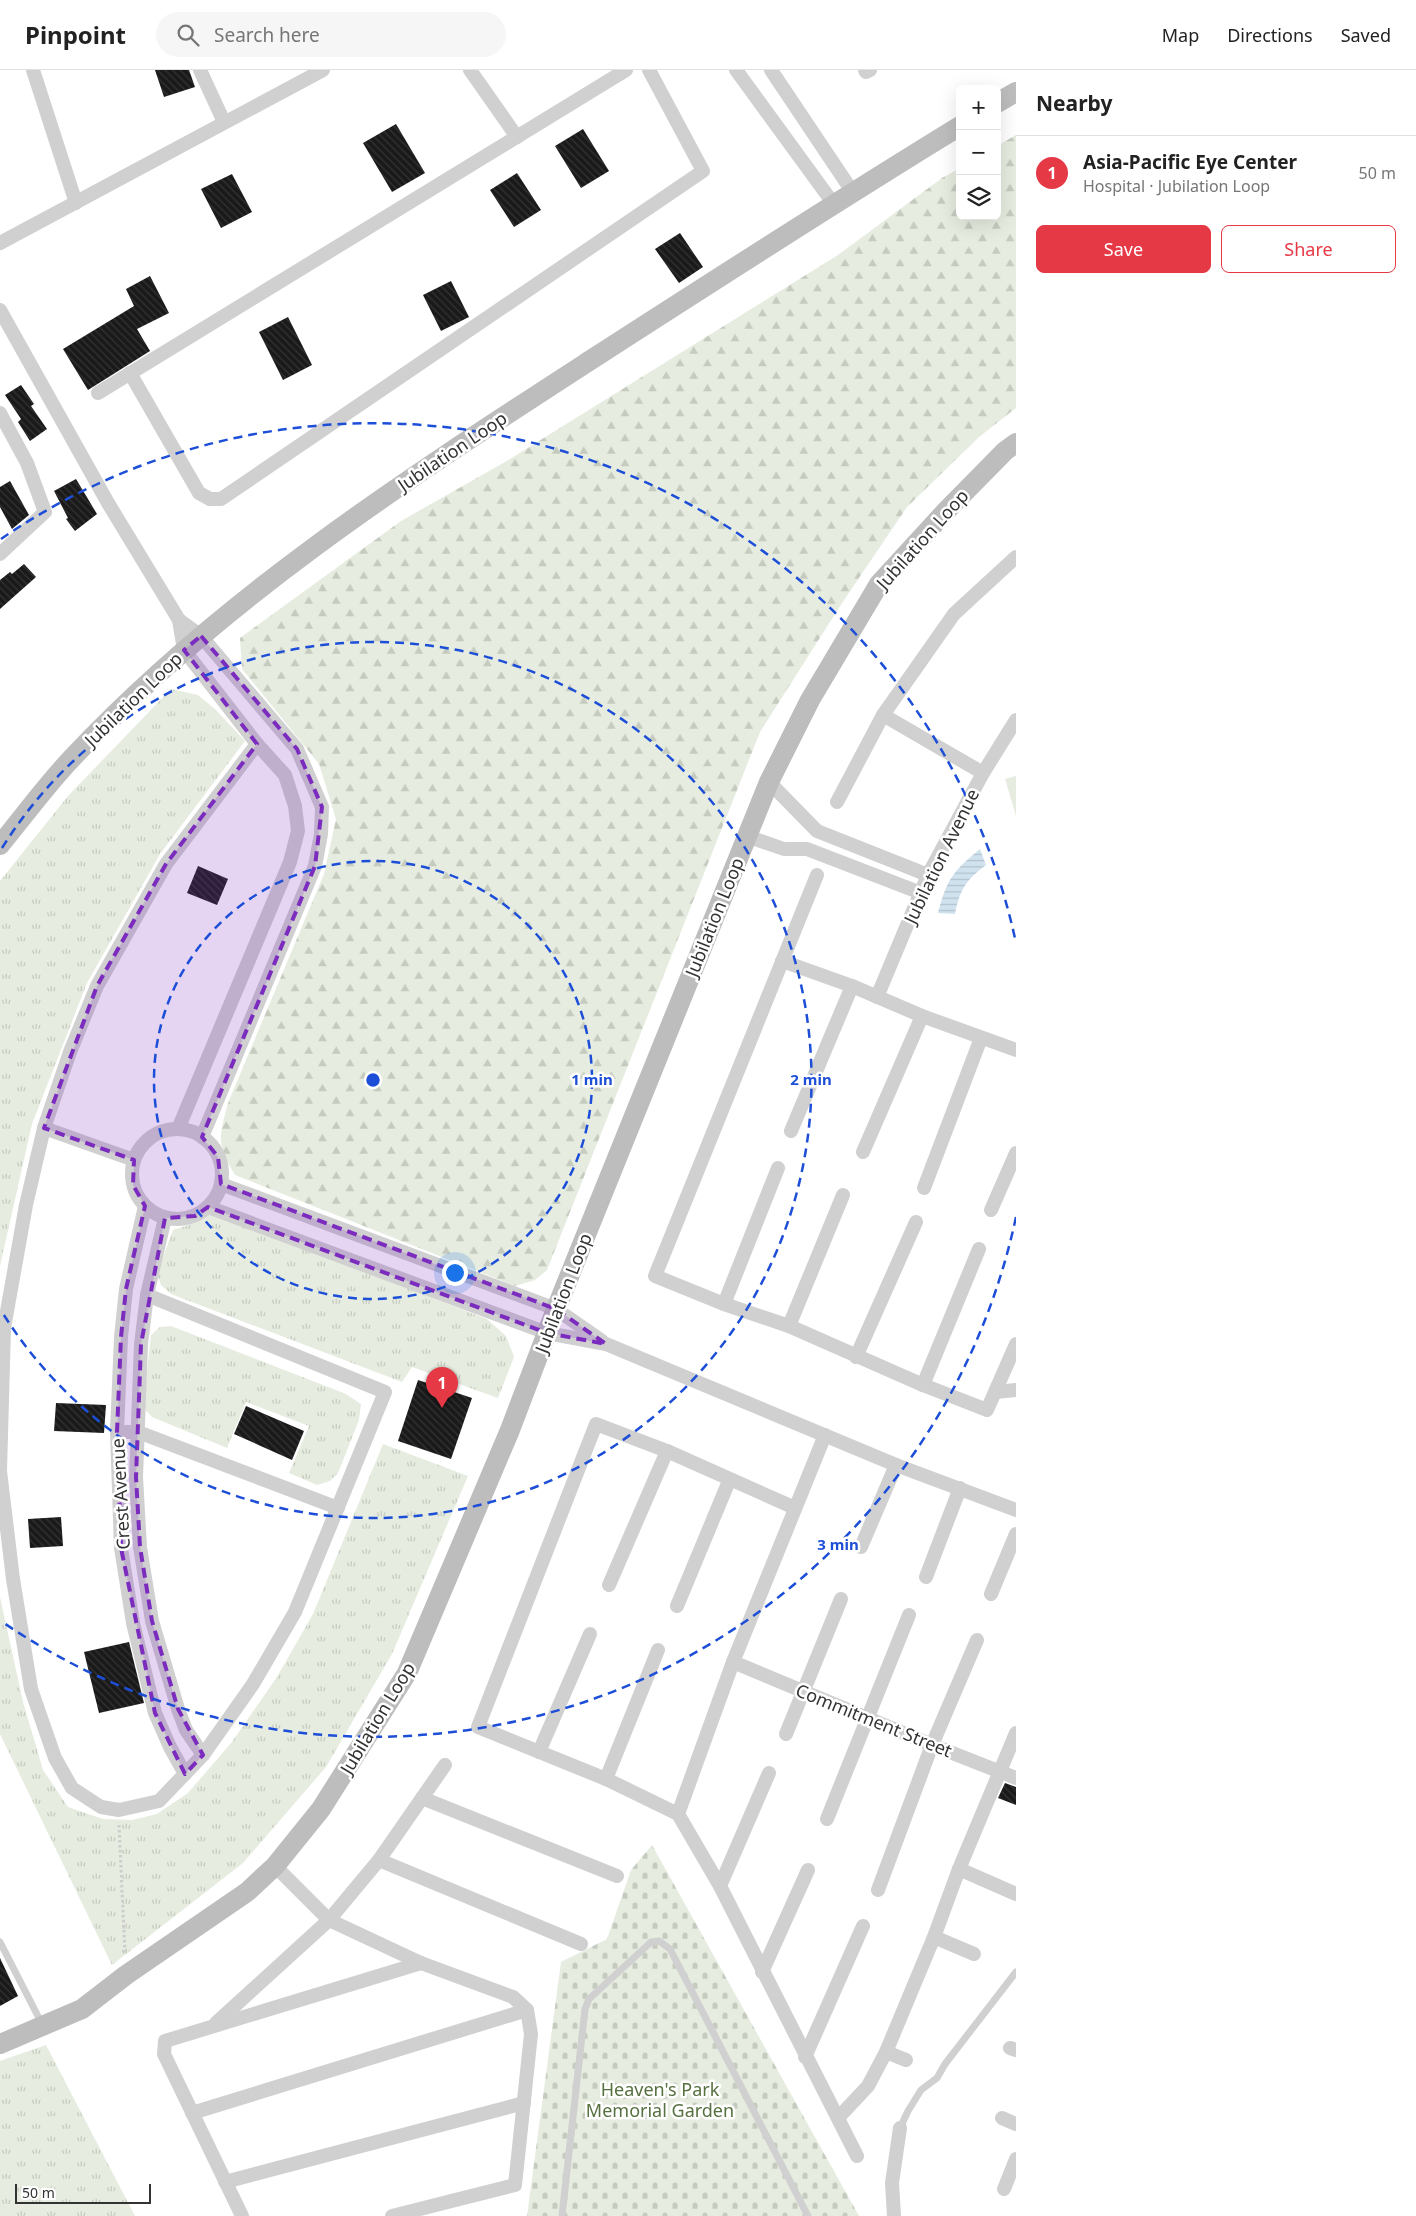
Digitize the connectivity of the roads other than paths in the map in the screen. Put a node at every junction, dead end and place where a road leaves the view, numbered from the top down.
1 (33, 70) edge
2 (200, 70) edge
3 (323, 70) edge
4 (470, 70) edge
5 (626, 70) edge
6 (649, 70) edge
7 (736, 70) edge
8 (771, 70) edge
9 (865, 70) edge
10 (870, 70) edge
11 (1016, 92) edge
12 (1001, 101) edge
13 (224, 122) junction
14 (807, 126) junction
15 (956, 128) edge
16 (517, 137) junction
17 (788, 140) junction
18 (830, 160) junction
19 (810, 172) junction
20 (852, 191) junction
21 (76, 203) junction
22 (833, 203) junction
23 (0, 243) edge
24 (0, 310) edge
25 (4, 325) edge
26 (130, 373) junction
27 (98, 393) dead end
28 (0, 413) edge
29 (1016, 443) edge
30 (0, 554) edge
31 (1016, 557) edge
32 (179, 620) junction
33 (201, 636) junction
34 (184, 650) junction
35 (883, 715) junction
36 (1016, 720) edge
37 (257, 744) junction
38 (983, 772) junction
39 (769, 782) junction
40 (837, 802) dead end
41 (817, 831) junction
42 (746, 836) junction
43 (0, 846) edge
44 (807, 849) junction
45 (817, 875) dead end
46 (928, 875) junction
47 (921, 894) junction
48 (782, 961) junction
49 (852, 986) junction
50 (877, 998) junction
51 (922, 1016) junction
52 (981, 1038) junction
53 (1016, 1050) edge
54 (44, 1128) junction
55 (178, 1129) junction
56 (791, 1131) dead end
57 (202, 1137) junction
58 (863, 1152) dead end
59 (1016, 1153) edge
60 (134, 1160) junction
61 (778, 1168) dead end
62 (221, 1184) junction
63 (924, 1188) dead end
64 (844, 1195) dead end
65 (145, 1206) junction
66 (208, 1207) junction
67 (991, 1210) dead end
68 (165, 1218) junction
69 (916, 1222) dead end
70 (979, 1249) dead end
71 (147, 1295) junction
72 (724, 1304) junction
73 (556, 1309) junction
74 (790, 1326) junction
75 (547, 1332) junction
76 (606, 1344) junction
77 (1016, 1344) edge
78 (856, 1357) junction
79 (923, 1385) junction
80 (1016, 1390) edge
81 (996, 1392) junction
82 (116, 1432) junction
83 (138, 1432) junction
84 (825, 1435) junction
85 (667, 1452) junction
86 (896, 1465) junction
87 (729, 1481) junction
88 (960, 1488) junction
89 (338, 1508) junction
90 (795, 1508) junction
91 (1016, 1510) edge
92 (1016, 1534) edge
93 (861, 1547) dead end
94 (926, 1577) dead end
95 (609, 1585) dead end
96 (991, 1594) dead end
97 (841, 1599) dead end
98 (677, 1606) dead end
99 (909, 1616) dead end
100 (590, 1634) dead end
101 (977, 1640) dead end
102 (658, 1650) dead end
103 (733, 1662) junction
104 (804, 1691) junction
105 (867, 1718) junction
106 (1016, 1733) edge
107 (786, 1734) dead end
108 (932, 1745) junction
109 (539, 1752) junction
110 (203, 1754) junction
111 (445, 1765) dead end
112 (1000, 1771) junction
113 (769, 1773) dead end
114 (185, 1774) junction
115 (1016, 1778) edge
116 (606, 1779) junction
117 (422, 1798) junction
118 (678, 1814) junction
119 (827, 1820) dead end
120 (379, 1860) junction
121 (275, 1866) junction
122 (959, 1869) junction
123 (808, 1870) dead end
124 (617, 1876) dead end
125 (720, 1886) junction
126 (878, 1890) dead end
127 (1016, 1894) edge
128 (329, 1920) junction
129 (862, 1926) dead end
130 (934, 1938) junction
131 (0, 1942) edge
132 (581, 1944) dead end
133 (974, 1954) dead end
134 (421, 1962) junction
135 (762, 1972) junction
136 (1016, 1972) edge
137 (527, 2010) junction
138 (212, 2026) junction
139 (43, 2027) junction
140 (0, 2044) edge
141 (886, 2052) junction
142 (805, 2057) junction
143 (906, 2060) dead end
144 (524, 2103) junction
145 (192, 2113) junction
146 (838, 2118) junction
147 (1002, 2118) dead end
148 (1016, 2124) edge
149 (900, 2128) joint
150 (857, 2156) dead end
151 (1016, 2159) edge
152 (225, 2182) junction
153 (1004, 2189) dead end
154 (242, 2216) edge
155 (392, 2216) edge
156 (562, 2216) edge
157 (808, 2216) edge
158 (894, 2216) edge

1 - 21 street
2 - 13 street
3 - 13 street
4 - 16 street
5 - 16 street
6 - 26 street
7 - 17 street
8 - 14 street
9 - 10 street
11 - 12 main road
13 - 21 street
14 - 17 street
14 - 18 street
15 - 20 main road, Jubilation Loop
16 - 26 street
17 - 19 street
18 - 19 street
18 - 20 street
19 - 22 street
20 - 22 main road, Jubilation Loop
21 - 23 street
22 - 33 main road, Jubilation Loop
24 - 25 street
25 - 32 street
26 - 27 street
28 - 30 street
29 - 39 main road, Jubilation Loop
31 - 35 street
32 - 33 street
32 - 34 street
33 - 34 main road, Jubilation Loop
33 - 57 street
34 - 37 street
34 - 43 main road, Jubilation Loop
35 - 38 street
35 - 40 street
36 - 38 street, Jubilation Avenue
37 - 54 street
37 - 55 street
38 - 46 street, Jubilation Avenue
39 - 41 street
39 - 42 main road, Jubilation Loop
41 - 44 street
41 - 46 street
42 - 44 street
42 - 73 main road, Jubilation Loop
44 - 47 street
45 - 48 street
46 - 47 street, Jubilation Avenue
47 - 50 street, Jubilation Avenue
48 - 49 street
48 - 72 street
49 - 50 street
49 - 56 street
50 - 51 street
51 - 52 street
51 - 58 street
52 - 53 street
52 - 63 street
54 - 60 street
54 - 114 street
55 - 57 street
55 - 60 street
57 - 62 street
59 - 67 street
60 - 65 street
61 - 72 street
62 - 66 street
62 - 73 street
64 - 74 street
65 - 68 street
65 - 82 street, Crest Avenue
66 - 68 street
66 - 75 street
68 - 71 street, Crest Avenue
69 - 78 street
70 - 79 street
71 - 83 street, Crest Avenue
71 - 89 street
72 - 74 street
73 - 75 main road, Jubilation Loop
73 - 76 street
74 - 78 street
75 - 76 street
75 - 121 main road, Jubilation Loop
76 - 84 street
77 - 81 street
78 - 79 street
79 - 81 street
80 - 81 street
82 - 83 street
82 - 114 street, Crest Avenue
83 - 89 street
83 - 110 street, Crest Avenue
84 - 86 street
84 - 90 street
85 - 87 street
85 - 95 street
85 - 109 street
86 - 88 street
86 - 93 street
87 - 90 street
87 - 98 street
88 - 91 street
88 - 94 street
89 - 110 street
90 - 103 street
92 - 96 street
97 - 104 street
99 - 105 street
100 - 109 street
101 - 108 street
102 - 116 street
103 - 104 street, Commitment Street
103 - 118 street
104 - 105 street, Commitment Street
104 - 107 street
105 - 108 street, Commitment Street
105 - 119 street
106 - 112 street
108 - 112 street, Commitment Street
108 - 126 street
109 - 116 street
110 - 114 street
111 - 117 street
112 - 115 street, Commitment Street
112 - 122 street
113 - 125 street
116 - 118 street
117 - 120 street
117 - 124 street
118 - 125 street
120 - 128 street
120 - 132 street
121 - 128 street
121 - 139 main road, Jubilation Loop
122 - 127 street
122 - 130 street
123 - 135 street
125 - 135 street
128 - 134 street
128 - 138 street
129 - 142 street
130 - 133 street
130 - 141 street
131 - 139 lane
134 - 137 street
134 - 138 street
135 - 142 street
136 - 149 lane
137 - 144 street
137 - 145 street
138 - 145 street
139 - 140 main road, Jubilation Loop
141 - 143 street
141 - 146 street
142 - 146 street
144 - 152 street
144 - 155 street
145 - 152 street
146 - 150 street
147 - 148 street
149 - 158 street
151 - 153 street
152 - 154 street
156 - 157 lane

